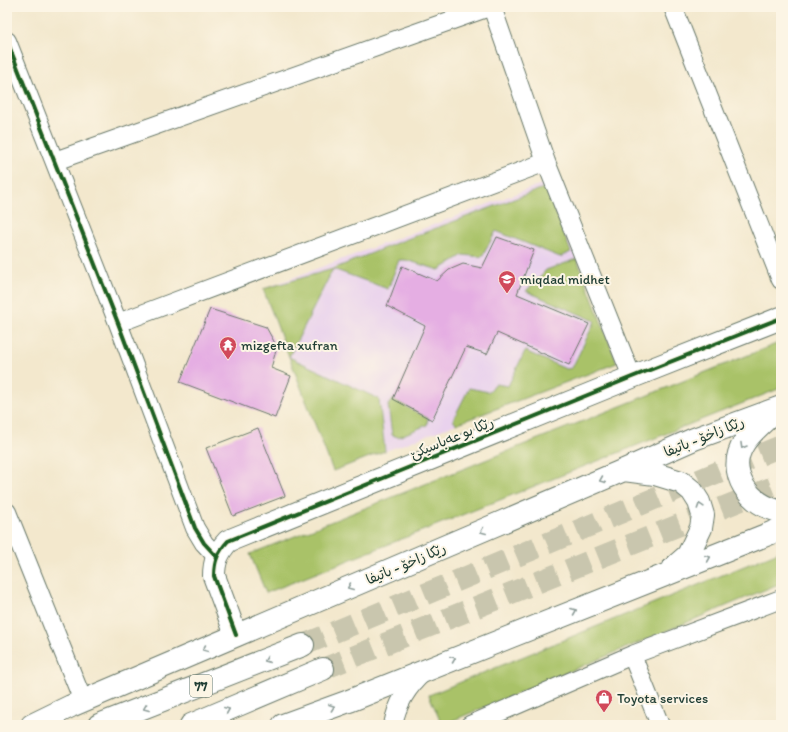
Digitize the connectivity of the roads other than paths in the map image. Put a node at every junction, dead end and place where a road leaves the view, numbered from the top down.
1 (490, 7) edge
2 (673, 7) edge
3 (7, 41) edge
4 (55, 161) junction
5 (546, 162) junction
6 (781, 280) edge
7 (781, 318) edge
8 (118, 322) junction
9 (632, 377) junction
10 (780, 407) edge
11 (624, 470) junction
12 (781, 511) edge
13 (7, 512) edge
14 (781, 529) edge
15 (216, 556) junction
16 (667, 574) junction
17 (781, 600) edge
18 (236, 635) junction
19 (303, 645) tunnel mouth
20 (632, 655) junction
21 (323, 670) tunnel mouth
22 (425, 671) junction
23 (83, 701) junction
24 (32, 725) edge
25 (99, 725) edge
26 (192, 725) edge
27 (283, 725) edge
28 (393, 725) edge
29 (470, 725) edge
30 (660, 725) edge

1 - 4 street
1 - 5 street
2 - 6 street
3 - 4 street
4 - 8 street
5 - 8 street
5 - 9 street
7 - 9 main road, رێكا بو عه‌باسيكێ
8 - 15 street
9 - 15 main road, رێكا بو عه‌باسيكێ
10 - 11 main road, رێکا زاخۆ - باتیفا
10 -> 12 main road
16 -> 11 main road
11 -> 18 main road, رێکا زاخۆ - باتیفا
13 - 23 street
16 -> 14 main road
15 - 18 main road
22 -> 16 main road
17 - 20 street
18 -> 23 main road, رێکا زاخۆ - باتیفا
19 -> 25 main road, 77
20 - 29 street
20 - 30 street
26 -> 21 main road, 77
27 -> 22 main road
22 - 28 street
23 - 24 main road, رێکا زاخۆ - باتیفا

